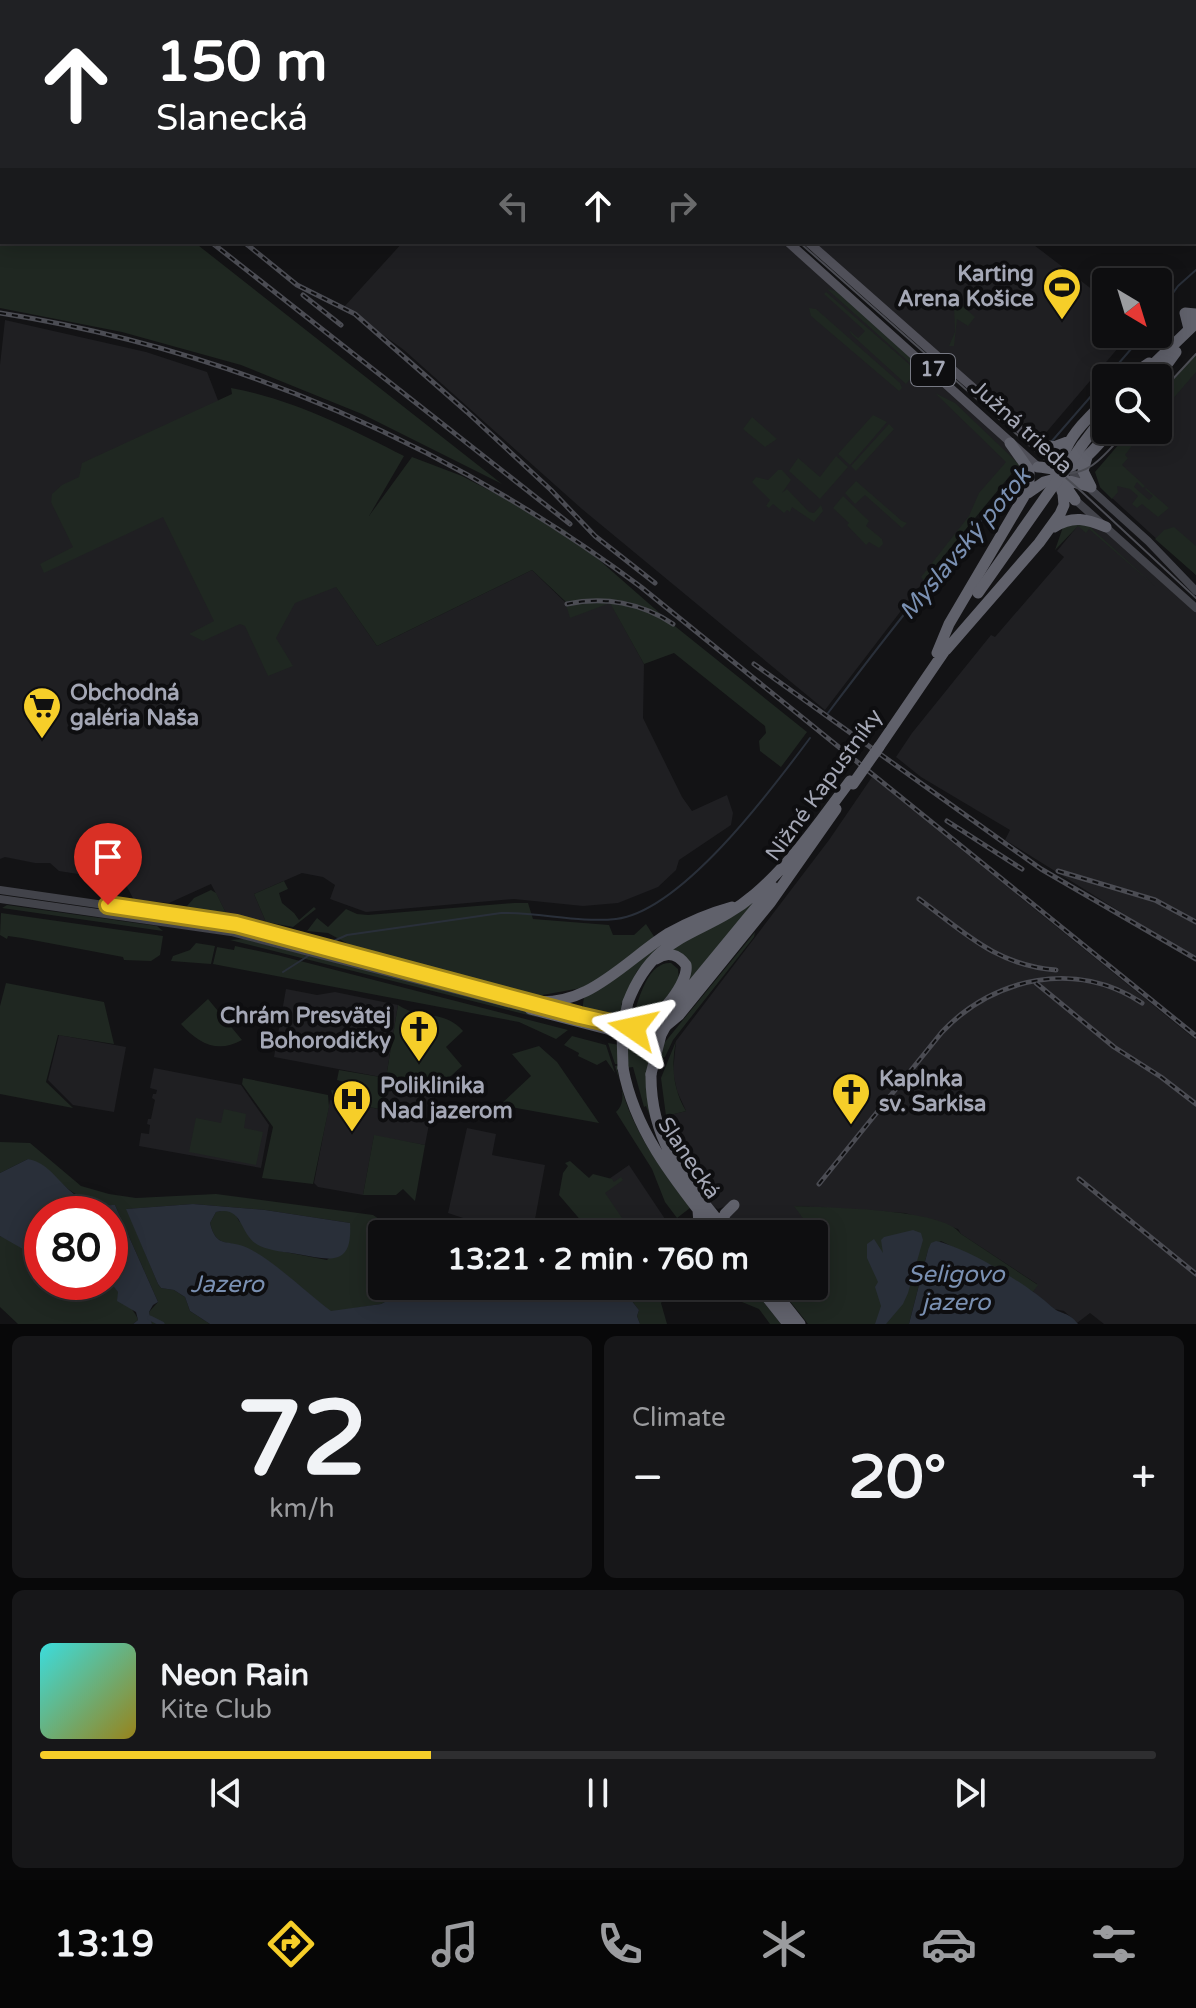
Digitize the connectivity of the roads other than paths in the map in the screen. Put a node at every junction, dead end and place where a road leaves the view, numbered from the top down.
1 (790, 244) edge
2 (810, 244) edge
3 (1196, 314) edge
4 (1194, 330) edge
5 (1176, 352) junction
6 (1157, 360) junction
7 (1148, 364) edge
8 (1153, 364) edge
9 (1163, 364) edge
10 (1167, 364) edge
11 (1092, 427) edge
12 (1092, 433) edge
13 (1092, 437) edge
14 (1092, 441) edge
15 (1010, 443) joint
16 (1081, 448) junction
17 (1044, 449) junction
18 (1032, 466) junction
19 (1060, 474) junction
20 (1091, 487) junction
21 (1025, 496) junction
22 (1075, 500) joint
23 (1106, 527) junction
24 (1045, 535) junction
25 (1196, 591) edge
26 (982, 598) junction
27 (1196, 608) edge
28 (941, 651) junction
29 (852, 783) junction
30 (836, 809) junction
31 (0, 890) edge
32 (0, 899) edge
33 (744, 903) junction
34 (318, 950) junction
35 (648, 964) junction
36 (682, 983) junction
37 (631, 1002) junction
38 (529, 1005) junction
39 (633, 1028) junction
40 (618, 1032) junction
41 (626, 1067) junction
42 (672, 1159) junction
43 (698, 1210) junction
44 (712, 1212) junction
45 (699, 1220) edge
46 (709, 1220) edge
47 (716, 1220) edge
48 (724, 1220) edge
49 (769, 1300) edge
50 (781, 1300) edge
51 (788, 1324) edge
52 (800, 1324) edge

1 - 15 main road, Južná trieda / 17
2 - 17 main road, Južná trieda / 17
3 - 4 highway
4 - 5 highway
4 - 6 highway
5 - 9 highway
5 - 10 highway
6 - 7 highway
6 - 8 highway
11 - 16 highway
12 - 16 highway
13 - 16 highway
14 - 16 highway
15 - 18 highway
16 - 17 highway
16 - 19 highway
16 - 19 highway
16 - 20 highway
16 - 26 highway, Nižné Kapustníky, bridge
17 - 19 highway
18 - 19 highway
18 - 21 highway
19 - 20 highway
19 - 21 highway
19 - 22 highway
19 - 24 highway
20 - 25 main road, Južná trieda
21 - 28 highway
22 - 23 main road, Južná trieda
23 - 24 highway
23 - 27 main road, Južná trieda
24 - 26 highway
26 - 28 highway, Nižné Kapustníky
28 - 29 highway, Nižné Kapustníky, bridge
29 - 30 highway, Nižné Kapustníky
29 - 33 highway, Nižné Kapustníky
30 - 40 highway
30 - 42 highway, Nižné Kapustníky, bridge
31 - 34 main road
32 - 34 main road
33 - 35 highway
33 - 38 highway
34 - 38 main road
34 - 38 main road
35 - 36 highway
35 - 37 highway
36 - 37 highway
36 - 39 highway
37 - 41 highway, bridge
38 - 39 highway
38 - 40 highway
39 - 40 highway
41 - 42 highway
41 - 43 highway, Slanecká
42 - 44 highway, Slanecká
43 - 45 highway
43 - 46 highway, Slanecká
44 - 47 highway, Slanecká
44 - 48 highway
49 - 51 highway
50 - 52 highway

